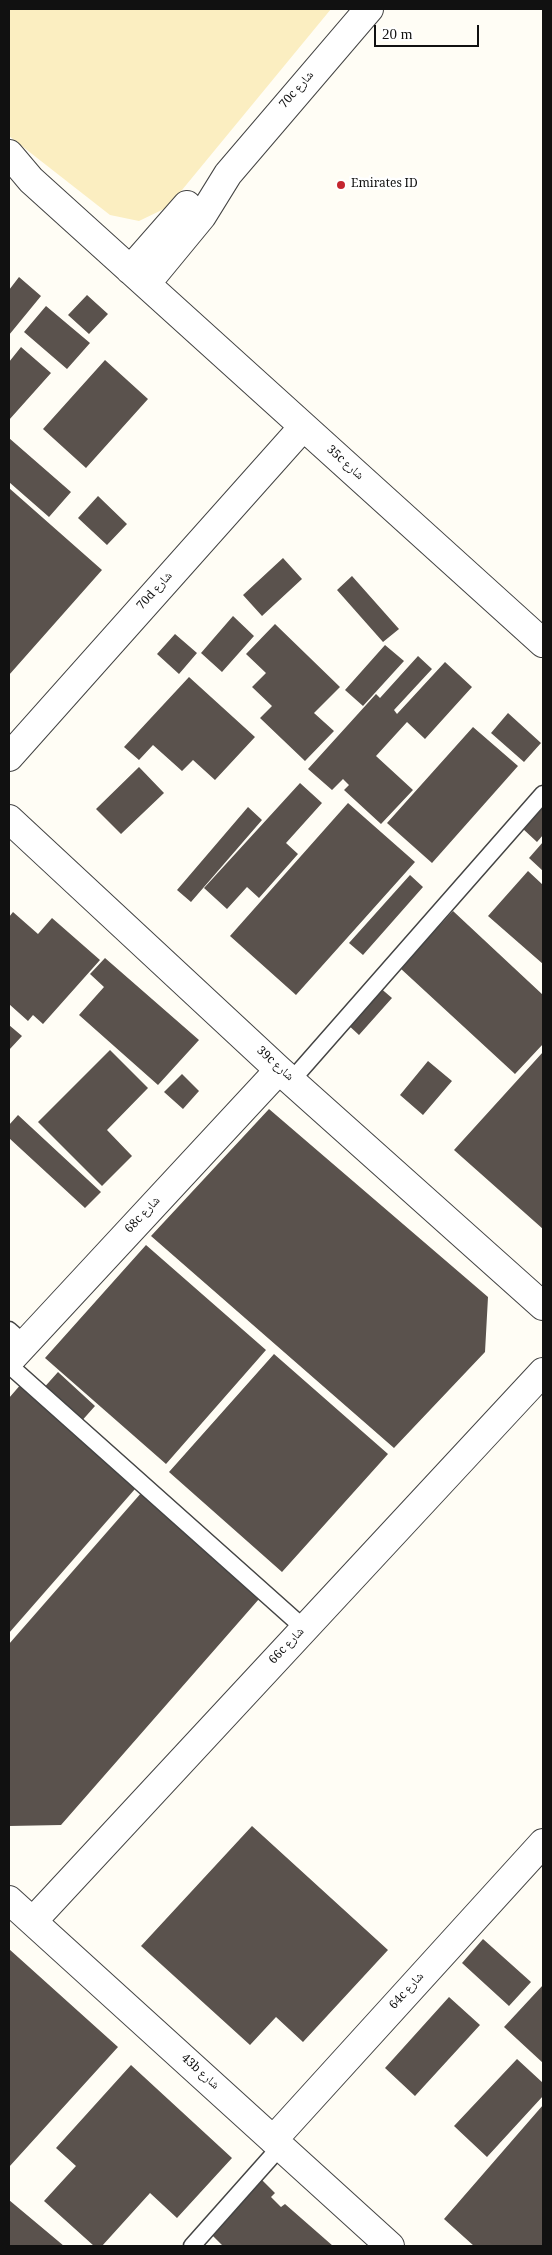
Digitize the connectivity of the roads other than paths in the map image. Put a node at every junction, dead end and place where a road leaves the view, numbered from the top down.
1 (369, 9) edge
2 (9, 154) edge
3 (20, 175) edge
4 (138, 277) junction
5 (303, 427) junction
6 (543, 643) edge
7 (9, 757) edge
8 (543, 794) edge
9 (9, 819) edge
10 (285, 1075) junction
11 (543, 1306) edge
12 (13, 1350) edge
13 (543, 1372) edge
14 (305, 1629) junction
15 (542, 1848) edge
16 (16, 1909) edge
17 (277, 2143) junction
18 (192, 2246) edge
19 (390, 2246) edge

1 - 4 street, 70c شارع
2 - 3 street, 35c شارع
3 - 4 street, 35c شارع
4 - 5 street, 35c شارع
5 - 6 street, 35c شارع
5 - 7 street, 70d شارع
8 - 10 lane
9 - 10 street, 39c شارع
10 - 11 street, 39c شارع
10 - 12 street, 68c شارع
12 - 14 lane
13 - 14 street, 66c شارع
14 - 16 street, 66c شارع
15 - 17 street, 64c شارع
16 - 17 street, 43b شارع
17 - 18 lane
17 - 19 street, 43b شارع

